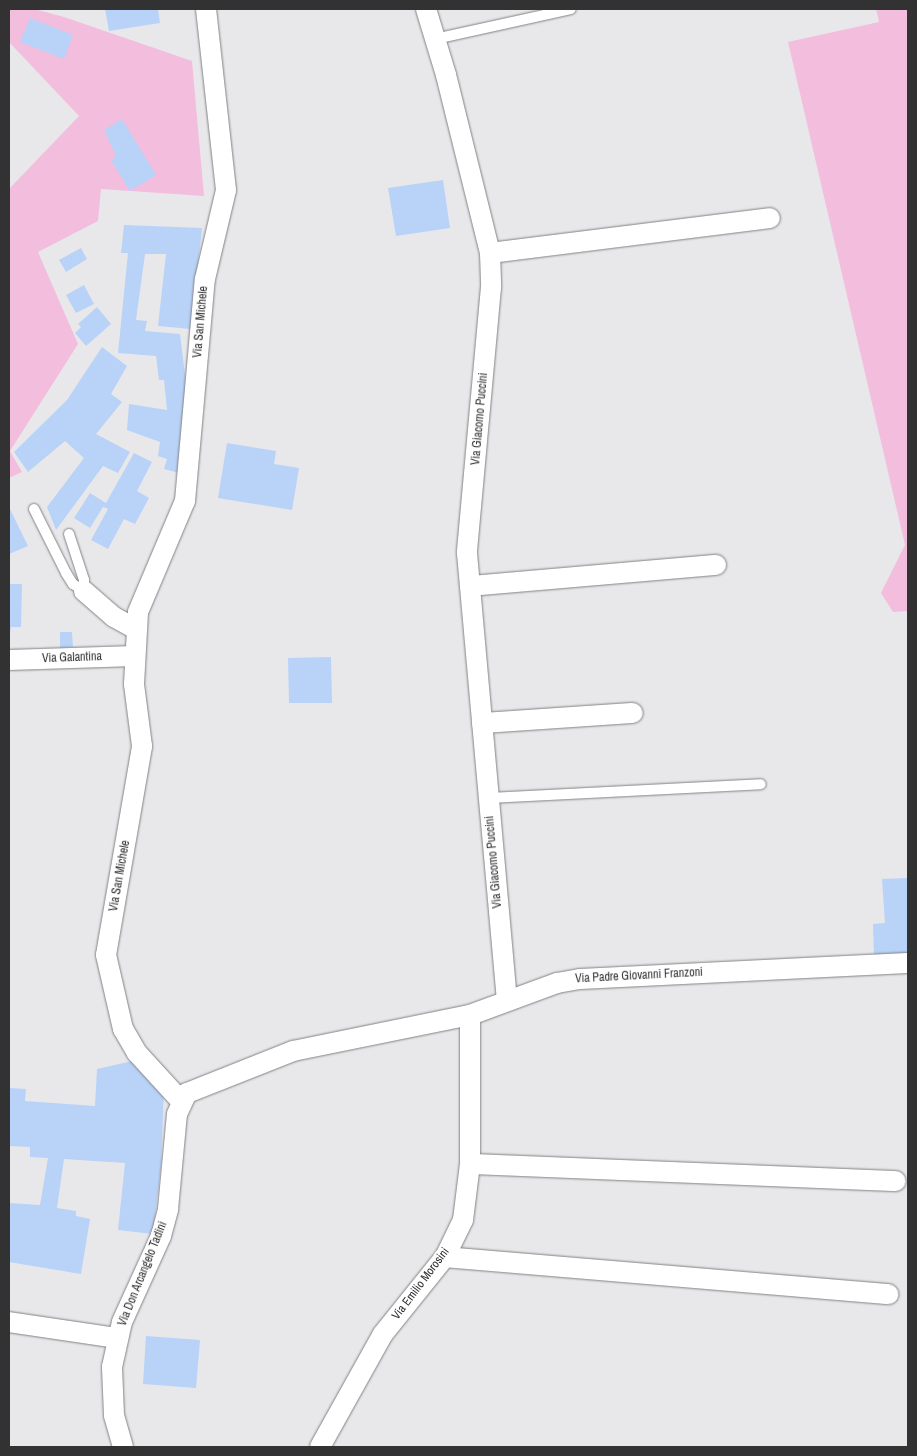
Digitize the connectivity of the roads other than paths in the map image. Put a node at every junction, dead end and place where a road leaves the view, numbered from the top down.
1 (206, 9) edge
2 (426, 9) edge
3 (571, 9) edge
4 (435, 39) junction
5 (770, 218) dead end
6 (490, 253) junction
7 (34, 509) dead end
8 (69, 534) dead end
9 (716, 565) dead end
10 (470, 586) junction
11 (84, 592) junction
12 (137, 630) junction
13 (135, 656) junction
14 (9, 660) edge
15 (633, 713) dead end
16 (482, 723) junction
17 (761, 784) dead end
18 (489, 798) junction
19 (908, 963) edge
20 (507, 1000) junction
21 (470, 1015) junction
22 (181, 1100) junction
23 (470, 1164) junction
24 (896, 1181) dead end
25 (445, 1257) junction
26 (888, 1294) dead end
27 (9, 1322) edge
28 (118, 1338) junction
29 (123, 1447) edge
30 (320, 1447) edge

1 - 12 street, Via San Michele
2 - 4 street, Via Giacomo Puccini
3 - 4 lane
4 - 6 street, Via Giacomo Puccini
5 - 6 street
6 - 10 street, Via Giacomo Puccini
7 - 11 lane
8 - 11 lane
9 - 10 street
10 - 16 street, Via Giacomo Puccini
11 - 12 street
12 - 13 street, Via San Michele
13 - 14 street, Via Galantina
13 - 22 street, Via San Michele
15 - 16 street
16 - 18 street, Via Giacomo Puccini
17 - 18 lane
18 - 20 street, Via Giacomo Puccini
19 - 20 street, Via Padre Giovanni Franzoni
20 - 21 street, Via Padre Giovanni Franzoni
21 - 22 street, Via Padre Giovanni Franzoni
21 - 23 street, Via Emilio Morosini
22 - 28 street, Via Don Arcangelo Tadini
23 - 24 street
23 - 25 street, Via Emilio Morosini
25 - 26 street
25 - 30 street, Via Emilio Morosini
27 - 28 street
28 - 29 street, Via Don Arcangelo Tadini

